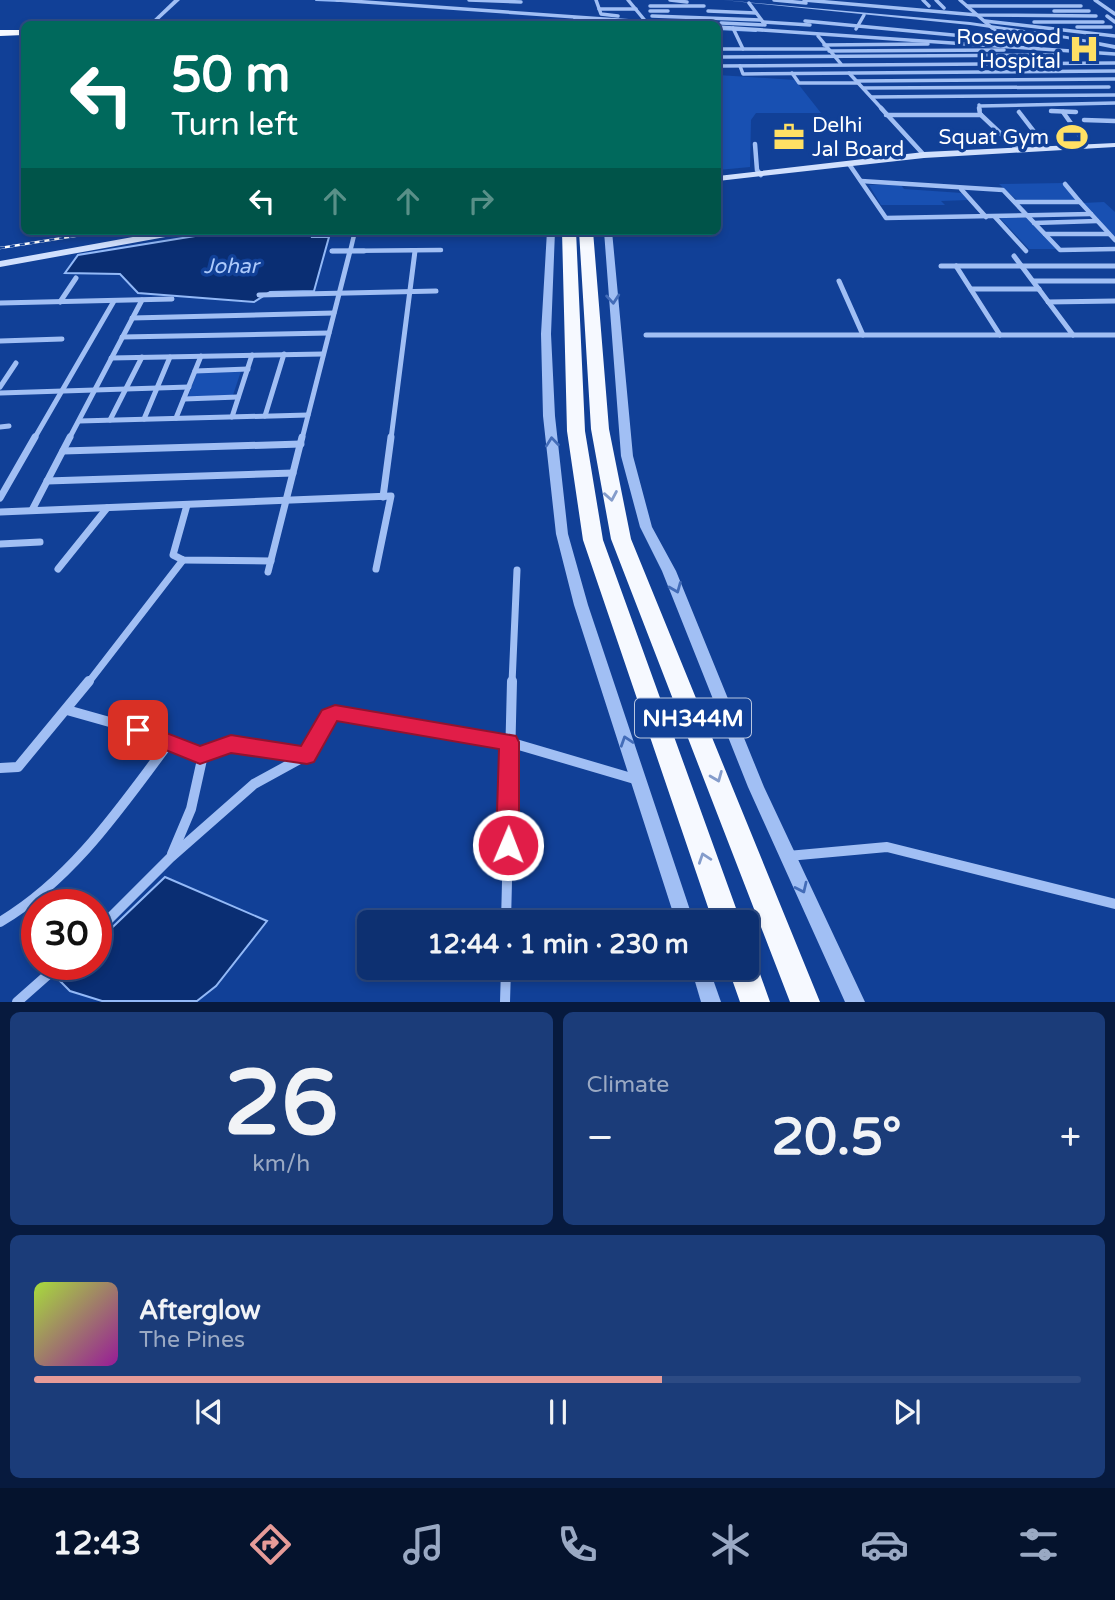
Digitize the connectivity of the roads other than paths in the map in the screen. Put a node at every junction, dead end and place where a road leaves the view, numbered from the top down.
1 (177, 0) edge
2 (337, 0) edge
3 (347, 0) edge
4 (470, 0) edge
5 (596, 0) edge
6 (628, 0) edge
7 (649, 0) edge
8 (670, 0) edge
9 (726, 0) edge
10 (774, 0) edge
11 (804, 0) edge
12 (858, 0) edge
13 (865, 0) edge
14 (901, 0) edge
15 (923, 0) edge
16 (936, 0) edge
17 (960, 0) edge
18 (1073, 0) edge
19 (1095, 0) edge
20 (488, 1) edge
21 (510, 1) edge
22 (883, 1) edge
23 (521, 2) dead end
24 (784, 2) edge
25 (749, 3) junction
26 (534, 4) dead end
27 (929, 6) junction
28 (967, 6) junction
29 (1081, 6) junction
30 (465, 8) junction
31 (944, 8) junction
32 (599, 9) junction
33 (636, 9) junction
34 (483, 10) junction
35 (693, 11) dead end
36 (708, 11) dead end
37 (903, 11) junction
38 (972, 11) junction
39 (1089, 11) junction
40 (756, 13) junction
41 (530, 14) junction
42 (652, 15) edge
43 (977, 15) junction
44 (1115, 15) edge
45 (1096, 16) junction
46 (643, 18) junction
47 (823, 18) dead end
48 (712, 20) dead end
49 (805, 20) dead end
50 (154, 21) edge
51 (621, 21) edge
52 (645, 21) edge
53 (798, 21) dead end
54 (985, 21) junction
55 (1002, 22) junction
56 (1103, 22) junction
57 (1115, 22) edge
58 (721, 23) dead end
59 (763, 23) junction
60 (1042, 27) junction
61 (992, 28) junction
62 (1113, 28) edge
63 (721, 29) edge
64 (733, 30) junction
65 (856, 30) junction
66 (772, 32) junction
67 (1088, 33) junction
68 (0, 35) edge
69 (21, 35) edge
70 (816, 36) junction
71 (922, 36) dead end
72 (1000, 36) junction
73 (1115, 36) edge
74 (1006, 40) junction
75 (928, 43) junction
76 (940, 43) junction
77 (1105, 45) junction
78 (1115, 47) edge
79 (826, 48) junction
80 (1014, 48) junction
81 (721, 49) edge
82 (743, 49) junction
83 (784, 49) junction
84 (943, 50) junction
85 (1115, 54) edge
86 (947, 55) junction
87 (1021, 55) junction
88 (1058, 55) dead end
89 (833, 56) junction
90 (721, 57) edge
91 (1115, 63) edge
92 (841, 64) junction
93 (952, 64) junction
94 (1029, 64) junction
95 (740, 65) junction
96 (721, 66) edge
97 (957, 71) junction
98 (1115, 71) edge
99 (1038, 72) junction
100 (849, 73) junction
101 (792, 74) junction
102 (1102, 79) junction
103 (1115, 79) edge
104 (962, 80) junction
105 (1046, 80) junction
106 (858, 82) junction
107 (1050, 87) junction
108 (1109, 87) junction
109 (864, 88) junction
110 (967, 88) junction
111 (1115, 95) edge
112 (1054, 96) junction
113 (872, 97) junction
114 (974, 98) junction
115 (1115, 103) edge
116 (1058, 104) junction
117 (980, 106) junction
118 (1051, 111) dead end
119 (1019, 112) dead end
120 (1063, 112) junction
121 (1076, 112) dead end
122 (886, 115) junction
123 (981, 115) junction
124 (1084, 120) dead end
125 (1112, 121) edge
126 (1115, 128) edge
127 (755, 144) dead end
128 (1087, 146) junction
129 (1046, 147) junction
130 (1115, 147) edge
131 (1016, 148) junction
132 (924, 155) junction
133 (851, 167) junction
134 (761, 175) junction
135 (861, 181) junction
136 (721, 182) edge
137 (721, 182) edge
138 (1065, 184) dead end
139 (961, 189) junction
140 (1014, 202) junction
141 (1080, 202) junction
142 (1091, 214) junction
143 (1028, 216) junction
144 (986, 217) junction
145 (995, 217) junction
146 (1097, 221) junction
147 (1034, 223) junction
148 (1045, 234) junction
149 (1109, 234) junction
150 (128, 235) edge
151 (160, 235) edge
152 (354, 235) edge
153 (551, 235) edge
154 (569, 235) edge
155 (586, 235) edge
156 (608, 235) edge
157 (1115, 240) edge
158 (1115, 249) edge
159 (441, 250) dead end
160 (331, 251) dead end
161 (349, 251) junction
162 (415, 251) junction
163 (1026, 251) dead end
164 (0, 254) edge
165 (1014, 256) dead end
166 (0, 264) edge
167 (941, 266) dead end
168 (956, 266) junction
169 (1021, 266) junction
170 (1115, 266) edge
171 (76, 278) dead end
172 (839, 281) dead end
173 (1034, 281) junction
174 (1115, 281) edge
175 (971, 289) junction
176 (1039, 289) junction
177 (436, 291) dead end
178 (409, 292) junction
179 (339, 293) junction
180 (259, 295) dead end
181 (172, 299) dead end
182 (142, 300) junction
183 (114, 301) junction
184 (1115, 301) edge
185 (60, 302) junction
186 (1048, 302) junction
187 (0, 303) edge
188 (334, 313) junction
189 (132, 318) junction
190 (329, 333) junction
191 (646, 335) dead end
192 (863, 335) junction
193 (1000, 335) junction
194 (1073, 335) junction
195 (1115, 335) edge
196 (122, 337) junction
197 (62, 339) dead end
198 (0, 341) edge
199 (284, 354) junction
200 (323, 354) junction
201 (252, 355) junction
202 (201, 356) junction
203 (142, 357) junction
204 (170, 357) junction
205 (111, 358) junction
206 (16, 363) dead end
207 (247, 369) junction
208 (195, 371) junction
209 (0, 387) edge
210 (189, 387) junction
211 (157, 388) junction
212 (126, 389) junction
213 (95, 390) junction
214 (62, 391) junction
215 (0, 393) edge
216 (239, 397) junction
217 (184, 398) junction
218 (308, 415) junction
219 (265, 416) junction
220 (232, 417) junction
221 (176, 418) junction
222 (144, 419) junction
223 (110, 420) junction
224 (79, 421) junction
225 (9, 426) dead end
226 (0, 427) edge
227 (588, 430) junction
228 (300, 444) junction
229 (63, 451) junction
230 (293, 473) junction
231 (47, 481) junction
232 (383, 497) junction
233 (0, 498) edge
234 (286, 500) junction
235 (187, 505) junction
236 (107, 508) junction
237 (32, 510) junction
238 (0, 512) edge
239 (40, 542) dead end
240 (0, 544) edge
241 (183, 560) junction
242 (271, 561) junction
243 (58, 569) dead end
244 (376, 569) dead end
245 (517, 570) dead end
246 (268, 572) dead end
247 (67, 710) junction
248 (509, 742) junction
249 (168, 744) junction
250 (202, 755) junction
251 (307, 755) junction
252 (0, 768) edge
253 (639, 780) junction
254 (787, 857) junction
255 (170, 858) junction
256 (1115, 904) edge
257 (506, 910) edge
258 (681, 910) edge
259 (723, 910) edge
260 (112, 917) edge
261 (0, 922) edge
262 (42, 980) edge
263 (506, 980) edge
264 (704, 980) edge
265 (747, 980) edge
266 (17, 1002) edge
267 (505, 1002) edge
268 (711, 1002) edge
269 (755, 1002) edge
270 (805, 1002) edge
271 (855, 1002) edge

1 - 50 street
2 - 3 street
3 - 30 street
4 - 20 street
4 - 30 street
5 - 32 street
6 - 33 street
7 - 42 street
8 - 42 street
9 - 25 street
10 - 24 street
11 - 37 street
12 - 13 street
13 - 22 street
14 - 37 street
15 - 27 street
16 - 31 street
17 - 28 street
18 - 29 street
19 - 44 street
20 - 21 street
20 - 34 street
21 - 23 street
22 - 37 street
24 - 25 street
24 - 37 street
24 - 65 street
25 - 40 street
26 - 41 street
27 - 31 street
27 - 37 street
28 - 29 street
28 - 38 street
29 - 39 street
30 - 34 street
31 - 38 street
32 - 33 street
32 - 46 street
33 - 46 street
34 - 41 street
35 - 42 street
36 - 40 street
37 - 43 street
37 - 61 street
37 - 65 street
38 - 39 street
38 - 43 street
39 - 45 street
40 - 59 street
41 - 51 street
42 - 48 street
42 - 59 street
43 - 45 street
43 - 54 street
44 - 57 street
45 - 56 street
46 - 52 street
47 - 65 street
49 - 65 street
53 - 59 street
54 - 55 street
54 - 61 street
55 - 56 street
55 - 60 street
56 - 62 street
58 - 59 street
59 - 65 street
59 - 66 street
60 - 62 street
60 - 67 street
61 - 72 street
61 - 77 street
63 - 64 street
64 - 66 street
64 - 82 street
65 - 66 street
65 - 70 street
65 - 71 street
65 - 72 street
65 - 74 street
65 - 75 street
65 - 76 street
66 - 70 street
66 - 83 street
67 - 73 street
67 - 77 street
68 - 69 highway
70 - 79 street
72 - 74 street
74 - 80 street
75 - 76 street
75 - 79 street
76 - 80 street
76 - 84 street
77 - 78 street
79 - 83 street
79 - 84 street
79 - 89 street
80 - 84 street
80 - 85 street
80 - 87 street
81 - 82 street
82 - 83 street
84 - 86 street
86 - 87 street
86 - 89 street
86 - 93 street
87 - 88 street
87 - 94 street
89 - 90 street
89 - 92 street
91 - 94 street
92 - 93 street
92 - 95 street
92 - 100 street
93 - 94 street
93 - 97 street
94 - 99 street
95 - 96 street
95 - 101 street
97 - 99 street
97 - 100 street
97 - 104 street
98 - 99 street
99 - 105 street
100 - 101 street
100 - 106 street
101 - 106 street
102 - 103 street
102 - 105 street
102 - 108 street
104 - 105 street
104 - 106 street
104 - 110 street
105 - 107 street
106 - 109 street
107 - 108 street
107 - 110 street
107 - 112 street
108 - 111 street
109 - 110 street
109 - 113 street
110 - 114 street
111 - 112 street
112 - 114 street
112 - 116 street
113 - 114 street
113 - 122 street
114 - 117 street
115 - 116 street
116 - 117 street
117 - 123 street
118 - 120 street
119 - 129 street
120 - 121 street
120 - 128 street
122 - 123 street
122 - 132 street
123 - 131 street
124 - 125 street
125 - 126 street
127 - 134 street
128 - 129 main road
128 - 130 main road
129 - 131 main road
130 - 133 main road
131 - 132 main road
132 - 133 main road
133 - 134 main road
133 - 135 street
133 - 137 main road
134 - 136 main road
135 - 139 street
135 - 144 street
138 - 141 street
139 - 140 street
139 - 144 street
140 - 141 street
140 - 143 street
141 - 142 street
142 - 143 street
142 - 146 street
143 - 145 street
143 - 147 street
144 - 145 street
145 - 163 street
146 - 147 street
146 - 149 street
147 - 148 street
148 - 149 street
148 - 158 street
149 - 157 street
150 - 164 main road
151 - 166 main road
152 - 161 street
253 -> 153 street
154 - 227 highway, NH344M
155 - 227 highway, NH344M
156 -> 254 street
159 - 162 street
160 - 161 street
161 - 162 street
161 - 179 street
162 - 178 street
165 - 169 street
167 - 168 street
168 - 169 street
168 - 175 street
169 - 170 street
169 - 173 street
171 - 185 street
172 - 192 street
173 - 174 street
173 - 176 street
175 - 176 street
175 - 193 street
176 - 186 street
177 - 178 street
178 - 179 street
178 - 232 street
179 - 180 street
179 - 188 street
181 - 182 street
182 - 183 street
182 - 189 street
183 - 185 street
183 - 214 street
184 - 186 street
185 - 187 street
186 - 194 street
188 - 189 street
188 - 190 street
189 - 196 street
190 - 196 street
190 - 200 street
191 - 192 street
192 - 193 street
193 - 194 street
194 - 195 street
196 - 205 street
197 - 198 street
199 - 200 street
199 - 201 street
199 - 219 street
200 - 218 street
201 - 202 street
201 - 207 street
202 - 204 street
202 - 208 street
203 - 204 street
203 - 205 street
203 - 212 street
204 - 211 street
205 - 213 street
206 - 209 street
207 - 208 street
207 - 216 street
208 - 210 street
210 - 211 street
210 - 217 street
211 - 212 street
211 - 222 street
212 - 213 street
212 - 223 street
213 - 214 street
213 - 224 street
214 - 215 street
214 - 233 street
216 - 217 street
216 - 220 street
217 - 221 street
218 - 219 street
218 - 228 street
219 - 220 street
220 - 221 street
221 - 222 street
222 - 223 street
223 - 224 street
224 - 229 street
225 - 226 street
259 -> 227 highway, NH344M
227 -> 270 highway, NH344M
228 - 229 street
228 - 230 street
229 - 231 street
230 - 231 street
230 - 234 street
231 - 237 street
232 - 234 street
232 - 244 street
234 - 235 street
234 - 242 street
235 - 236 street
235 - 241 street
236 - 237 street
236 - 243 street
237 - 238 street
239 - 240 street
241 - 242 street
241 - 247 street
242 - 246 street
245 - 248 street
247 - 249 street
247 - 252 street
248 - 251 street
248 - 253 street
248 - 257 street
249 - 250 street
249 - 261 street
250 - 251 street
250 - 255 street
251 - 255 street
253 - 258 street
254 - 256 street
254 -> 271 street
255 - 260 street
262 - 266 street
263 - 267 street
264 - 268 street
265 - 269 highway

